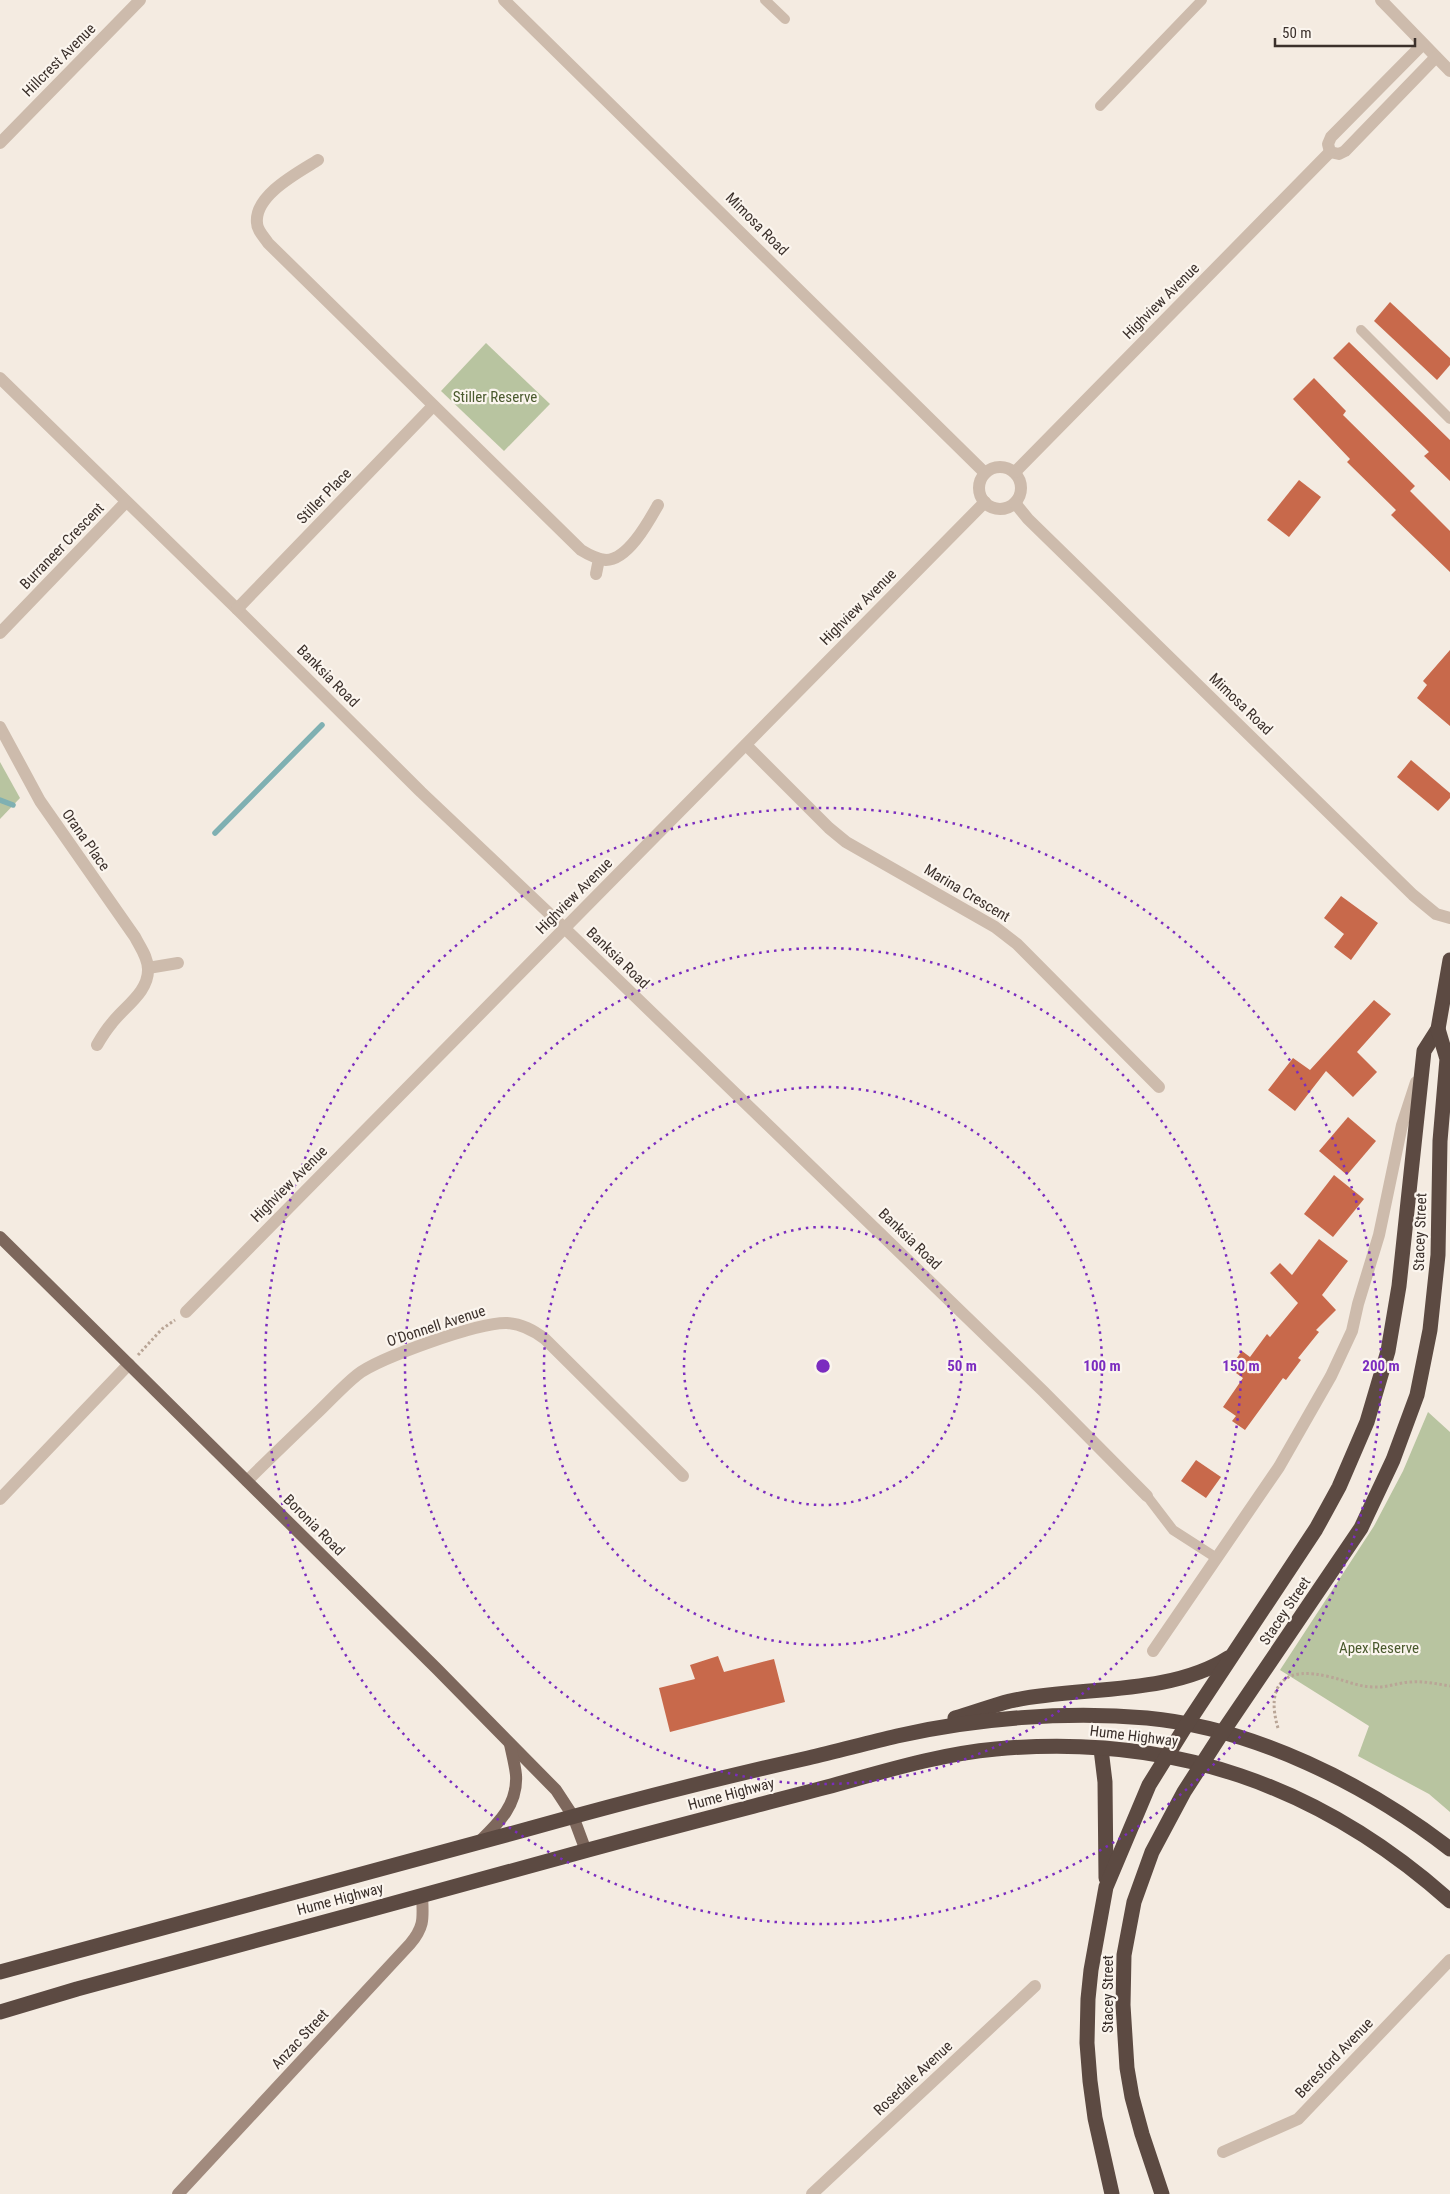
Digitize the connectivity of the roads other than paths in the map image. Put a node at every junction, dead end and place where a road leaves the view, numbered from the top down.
1 (140, 0) edge
2 (504, 0) edge
3 (765, 0) edge
4 (1202, 0) edge
5 (1381, 0) edge
6 (785, 19) dead end
7 (1423, 44) junction
8 (1436, 57) junction
9 (1450, 71) edge
10 (1100, 106) dead end
11 (0, 143) edge
12 (1330, 152) junction
13 (318, 160) dead end
14 (1361, 330) dead end
15 (0, 378) edge
16 (434, 406) junction
17 (1450, 419) edge
18 (1015, 472) junction
19 (985, 473) junction
20 (126, 502) junction
21 (985, 502) junction
22 (1015, 503) junction
23 (658, 504) dead end
24 (599, 559) junction
25 (596, 574) dead end
26 (237, 609) junction
27 (0, 633) edge
28 (0, 727) edge
29 (746, 744) junction
30 (1450, 918) edge
31 (565, 928) junction
32 (1450, 960) edge
33 (178, 963) dead end
34 (148, 968) junction
35 (1438, 1029) junction
36 (96, 1045) dead end
37 (1421, 1069) junction
38 (1159, 1087) dead end
39 (0, 1237) edge
40 (186, 1312) road end
41 (129, 1364) junction
42 (683, 1476) dead end
43 (246, 1481) junction
44 (1148, 1496) joint
45 (0, 1499) edge
46 (1216, 1558) junction
47 (1153, 1651) dead end
48 (1232, 1655) junction
49 (1186, 1724) junction
50 (1222, 1733) junction
51 (899, 1736) junction
52 (510, 1744) junction
53 (1102, 1749) junction
54 (1166, 1757) junction
55 (1202, 1763) junction
56 (573, 1816) junction
57 (480, 1841) junction
58 (1450, 1849) edge
59 (586, 1851) junction
60 (1106, 1887) junction
61 (422, 1895) junction
62 (1450, 1901) edge
63 (1450, 1960) edge
64 (0, 1972) edge
65 (1035, 1986) dead end
66 (0, 2012) edge
67 (1223, 2152) dead end
68 (178, 2194) edge
69 (812, 2194) edge
70 (1112, 2194) edge
71 (1162, 2194) edge

1 - 11 street, Hillcrest Avenue
2 - 19 street, Mimosa Road
3 - 6 lane
4 - 10 lane
5 - 7 street
7 - 8 street
7 - 12 street, Highview Avenue
8 - 9 street
8 - 12 street, Highview Avenue
12 - 18 street, Highview Avenue
13 - 16 street
14 - 17 lane
15 - 20 street, Banksia Road
16 - 24 street
16 - 26 street, Stiller Place
18 - 19 street
18 - 22 street
19 - 21 street
20 - 26 street, Banksia Road
20 - 27 street, Burraneer Crescent
21 - 22 street
21 - 29 street, Highview Avenue
22 - 30 street, Mimosa Road
23 - 24 street
24 - 25 street
26 - 31 street, Banksia Road
28 - 34 street, Orana Place
29 - 31 street, Highview Avenue
29 - 38 street, Marina Crescent
31 - 40 street, Highview Avenue
31 - 44 street, Banksia Road
32 - 35 highway, Stacey Street
33 - 34 street
34 - 36 street
35 - 37 highway, Stacey Street
35 - 50 highway, Stacey Street
37 - 46 street, Stacey Street
37 - 48 highway, Stacey Street
39 - 41 main road, Boronia Road
41 - 43 main road, Boronia Road
41 - 45 street
42 - 43 street, O'Donnell Avenue
43 - 52 main road, Boronia Road
44 - 46 lane, Banksia Road
46 - 47 street, Stacey Street
48 - 49 highway, Stacey Street
48 - 51 highway
49 - 50 highway, Hume Highway
49 - 51 highway, Hume Highway
49 - 54 highway, Stacey Street
50 - 55 highway, Stacey Street
50 - 58 highway, Hume Highway
51 - 56 highway, Hume Highway
52 - 56 main road, Boronia Road
52 - 57 main road
53 - 54 highway, Hume Highway
53 - 59 highway, Hume Highway
53 - 60 highway
54 - 55 highway, Hume Highway
54 - 60 highway, Stacey Street
55 - 62 highway, Hume Highway
55 - 71 highway, Stacey Street
56 - 57 highway, Hume Highway
56 - 59 main road, Boronia Road
57 - 64 highway, Hume Highway
59 - 61 highway, Hume Highway
60 - 70 highway, Stacey Street
61 - 66 highway, Hume Highway
61 - 68 street, Anzac Street
63 - 67 street, Beresford Avenue
65 - 69 street, Rosedale Avenue

